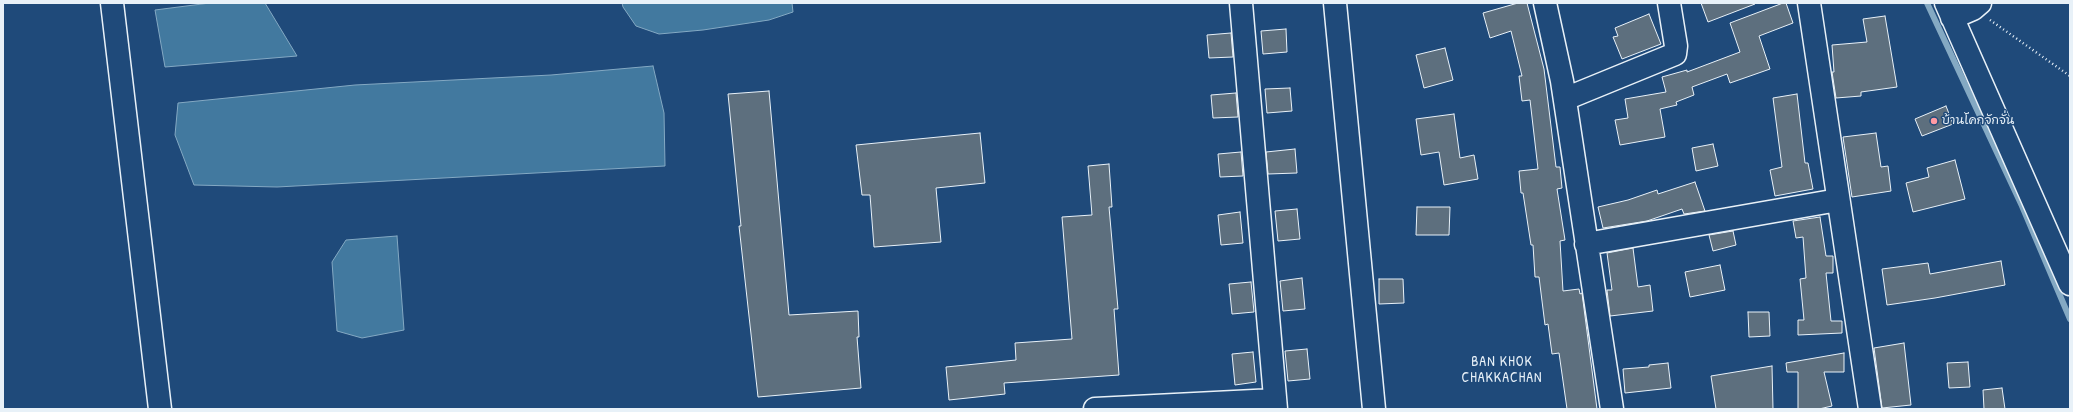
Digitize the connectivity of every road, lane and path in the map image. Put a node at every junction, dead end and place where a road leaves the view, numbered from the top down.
1 (112, 3) edge
2 (1241, 3) edge
3 (1335, 3) edge
4 (1545, 3) edge
5 (1669, 3) edge
6 (1809, 3) edge
7 (1976, 6) edge
8 (1949, 11) edge
9 (2070, 76) edge
10 (1565, 99) junction
11 (1838, 200) junction
12 (1586, 244) junction
13 (2070, 284) edge
14 (1275, 405) edge
15 (160, 409) edge
16 (1095, 409) edge
17 (1374, 409) edge
18 (1612, 409) edge
19 (1870, 409) edge

1 - 15 street
2 - 14 street
3 - 17 street
4 - 10 street
5 - 10 street
6 - 11 street
7 - 8 street
7 - 9 path
8 - 13 street
10 - 12 street
11 - 12 street
11 - 19 street
12 - 18 street
14 - 16 street

